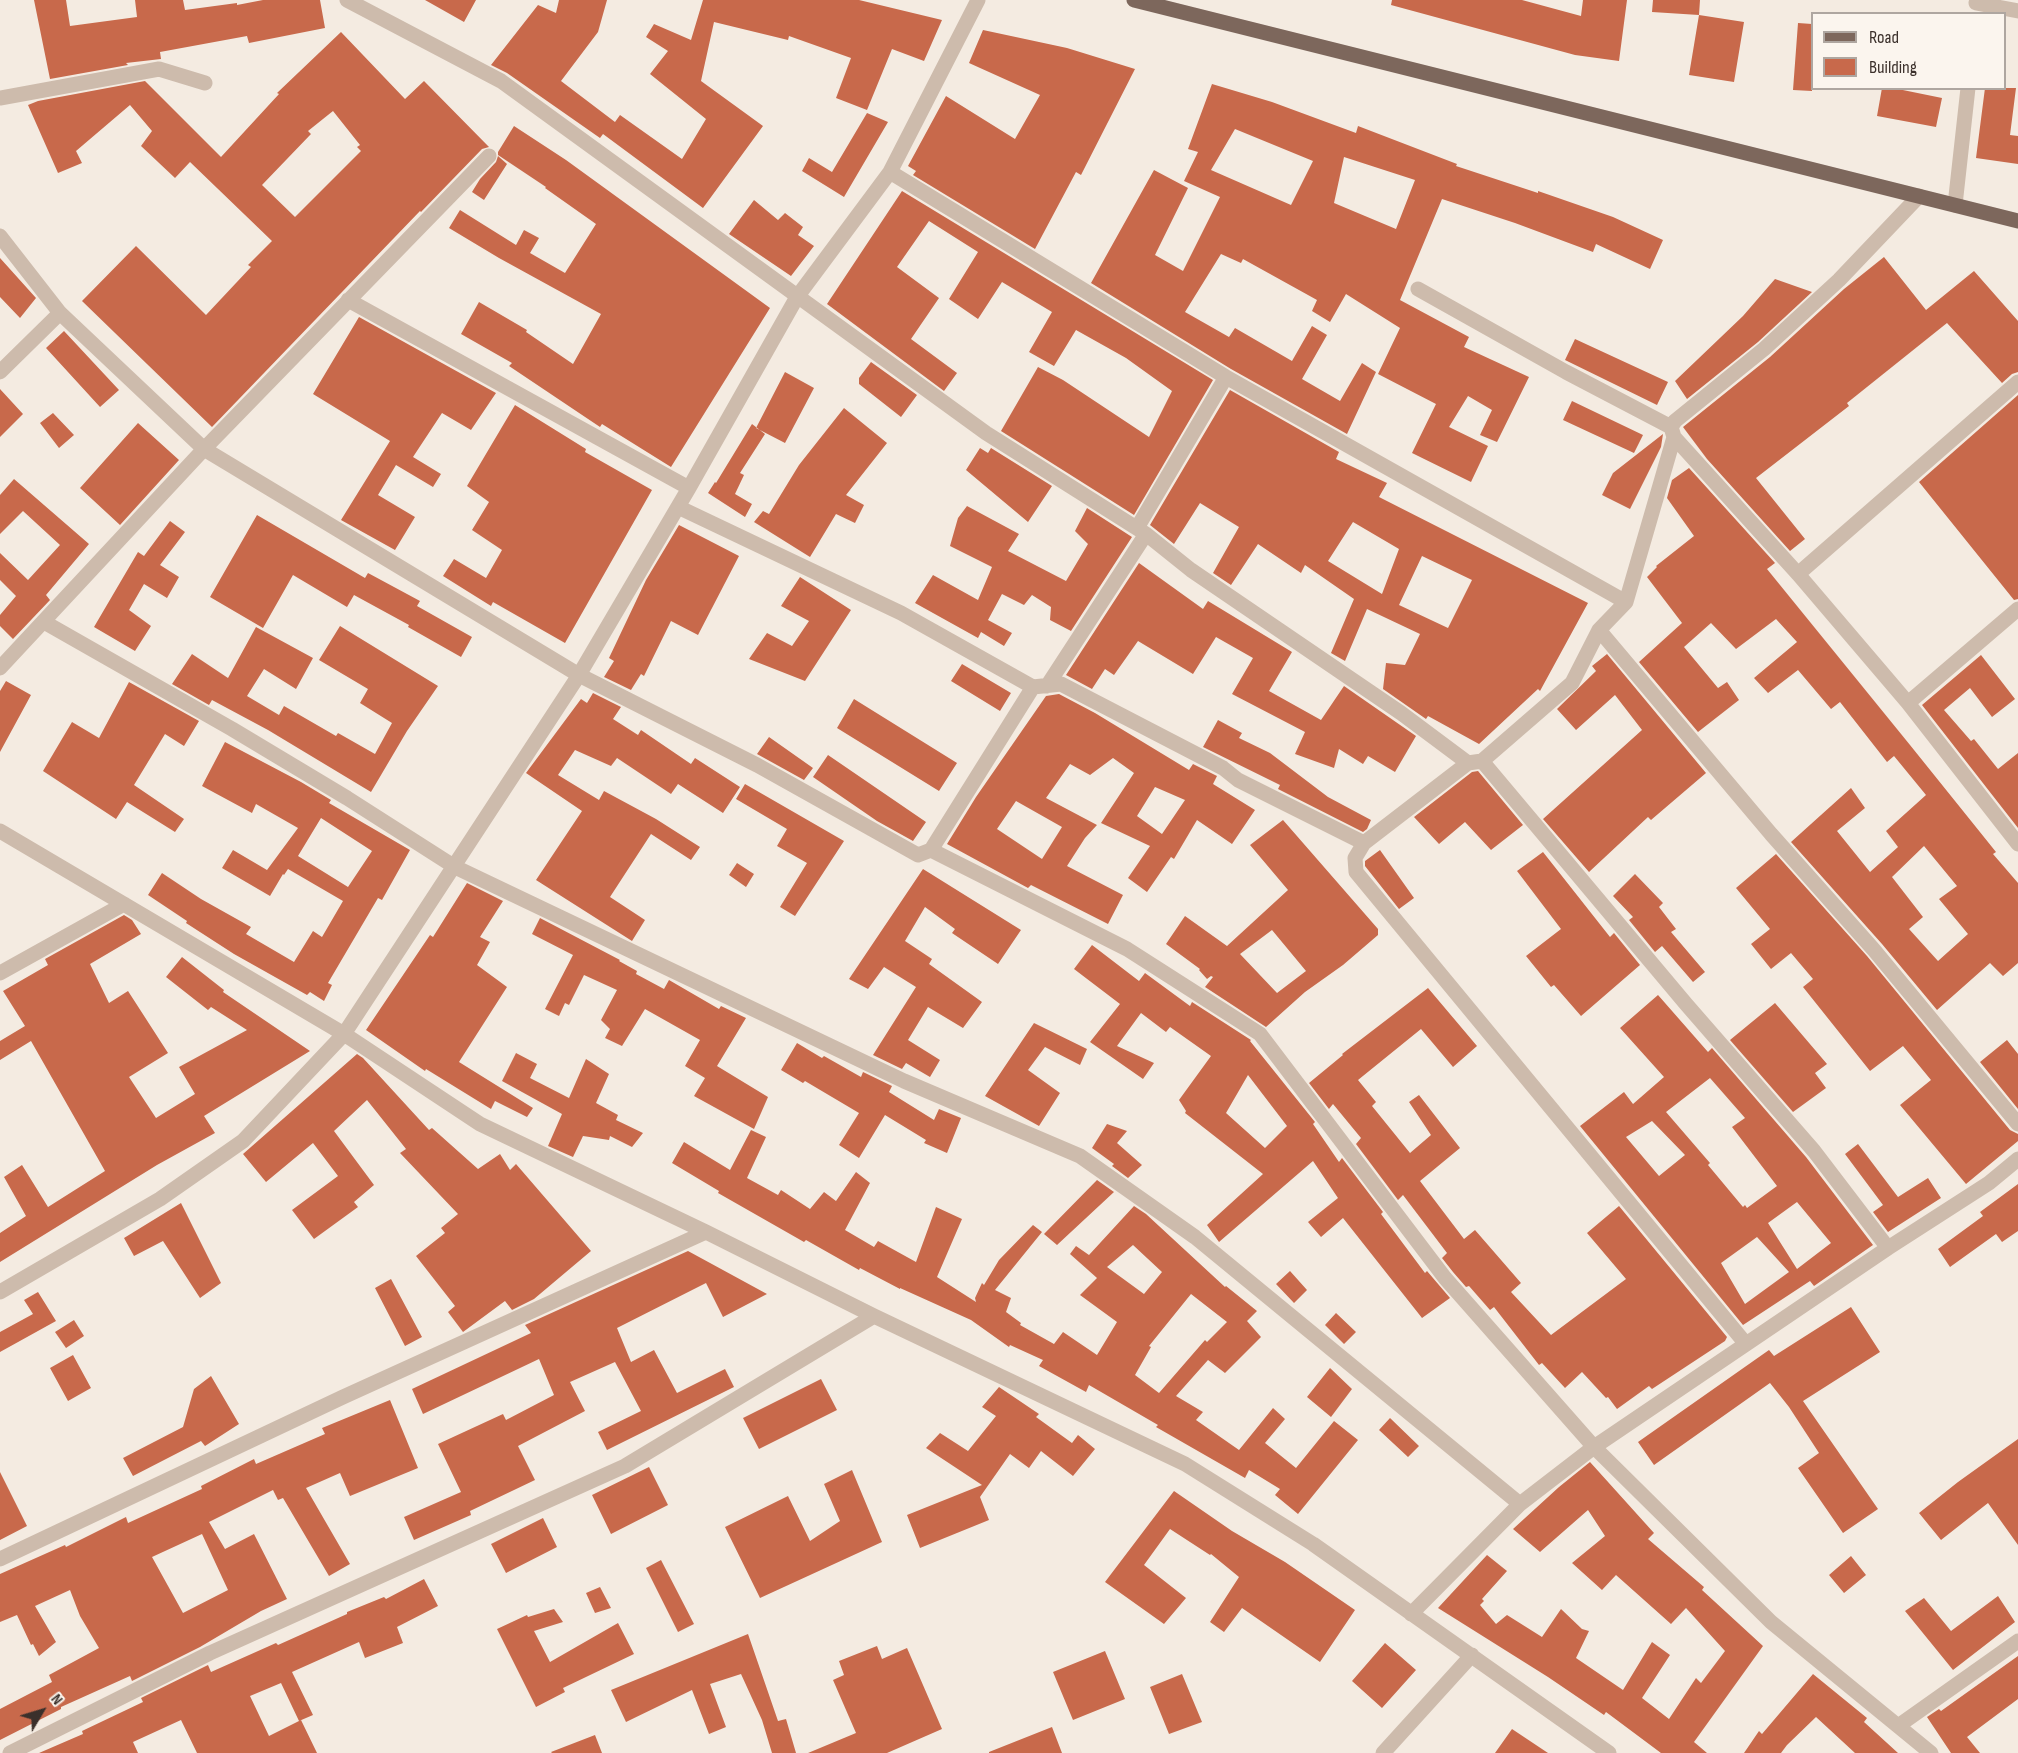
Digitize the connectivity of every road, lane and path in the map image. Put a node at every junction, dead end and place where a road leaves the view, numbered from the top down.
1 (346, 0) edge
2 (978, 0) edge
3 (1134, 0) edge
4 (1976, 5) edge
5 (2018, 11) edge
6 (205, 83) dead end
7 (1968, 90) edge
8 (0, 98) edge
9 (489, 156) dead end
10 (890, 172) junction
11 (1919, 196) junction
12 (1955, 206) junction
13 (2018, 221) edge
14 (0, 236) edge
15 (1418, 289) dead end
16 (797, 297) junction
17 (348, 300) junction
18 (60, 313) junction
19 (0, 372) edge
20 (1226, 377) junction
21 (2018, 382) edge
22 (1673, 432) junction
23 (204, 449) junction
24 (689, 488) junction
25 (678, 507) junction
26 (1142, 531) junction
27 (1798, 574) junction
28 (1626, 602) junction
29 (2018, 609) edge
30 (44, 622) junction
31 (1599, 630) junction
32 (0, 668) edge
33 (579, 675) junction
34 (1040, 686) junction
35 (1908, 703) junction
36 (1475, 762) junction
37 (0, 831) edge
38 (1364, 843) junction
39 (2018, 844) edge
40 (931, 850) junction
41 (455, 867) junction
42 (124, 904) junction
43 (0, 973) edge
44 (344, 1034) junction
45 (2018, 1124) edge
46 (2018, 1159) edge
47 (706, 1232) junction
48 (1888, 1248) junction
49 (0, 1292) edge
50 (874, 1316) junction
51 (1746, 1344) junction
52 (1594, 1447) junction
53 (1520, 1504) junction
54 (0, 1558) edge
55 (1411, 1614) junction
56 (2018, 1641) edge
57 (1472, 1656) junction
58 (1899, 1726) junction
59 (10, 1753) edge
60 (1383, 1753) edge
61 (1609, 1753) edge
62 (1931, 1753) edge

1 - 16 street
2 - 10 street
3 - 11 main road
4 - 5 street
6 - 8 street
7 - 12 street
9 - 17 street
10 - 16 street
10 - 20 street
11 - 12 main road
11 - 22 street
12 - 13 main road
14 - 18 street
15 - 22 street
16 - 24 street
16 - 26 street
17 - 23 street
17 - 24 street
18 - 19 street
18 - 23 street
20 - 26 street
20 - 28 street
21 - 27 street
22 - 27 street
22 - 28 street
23 - 30 street
23 - 33 street
24 - 25 street
25 - 33 street
25 - 34 street
26 - 34 street
26 - 36 street
27 - 35 street
28 - 31 street
29 - 35 street
30 - 32 street
30 - 41 street
31 - 36 street
31 - 45 street
33 - 40 street
33 - 41 street
34 - 38 street
34 - 40 street
35 - 39 street
36 - 38 street
36 - 48 street
37 - 42 street
38 - 51 street
40 - 52 street
41 - 44 street
41 - 53 street
42 - 43 street
42 - 44 street
44 - 47 street
44 - 49 street
46 - 48 street
47 - 50 street
47 - 54 street
48 - 51 street
50 - 55 street
50 - 59 street
51 - 52 street
52 - 53 street
52 - 58 street
53 - 55 street
55 - 57 street
56 - 58 street
57 - 60 street
57 - 61 street
58 - 62 street

